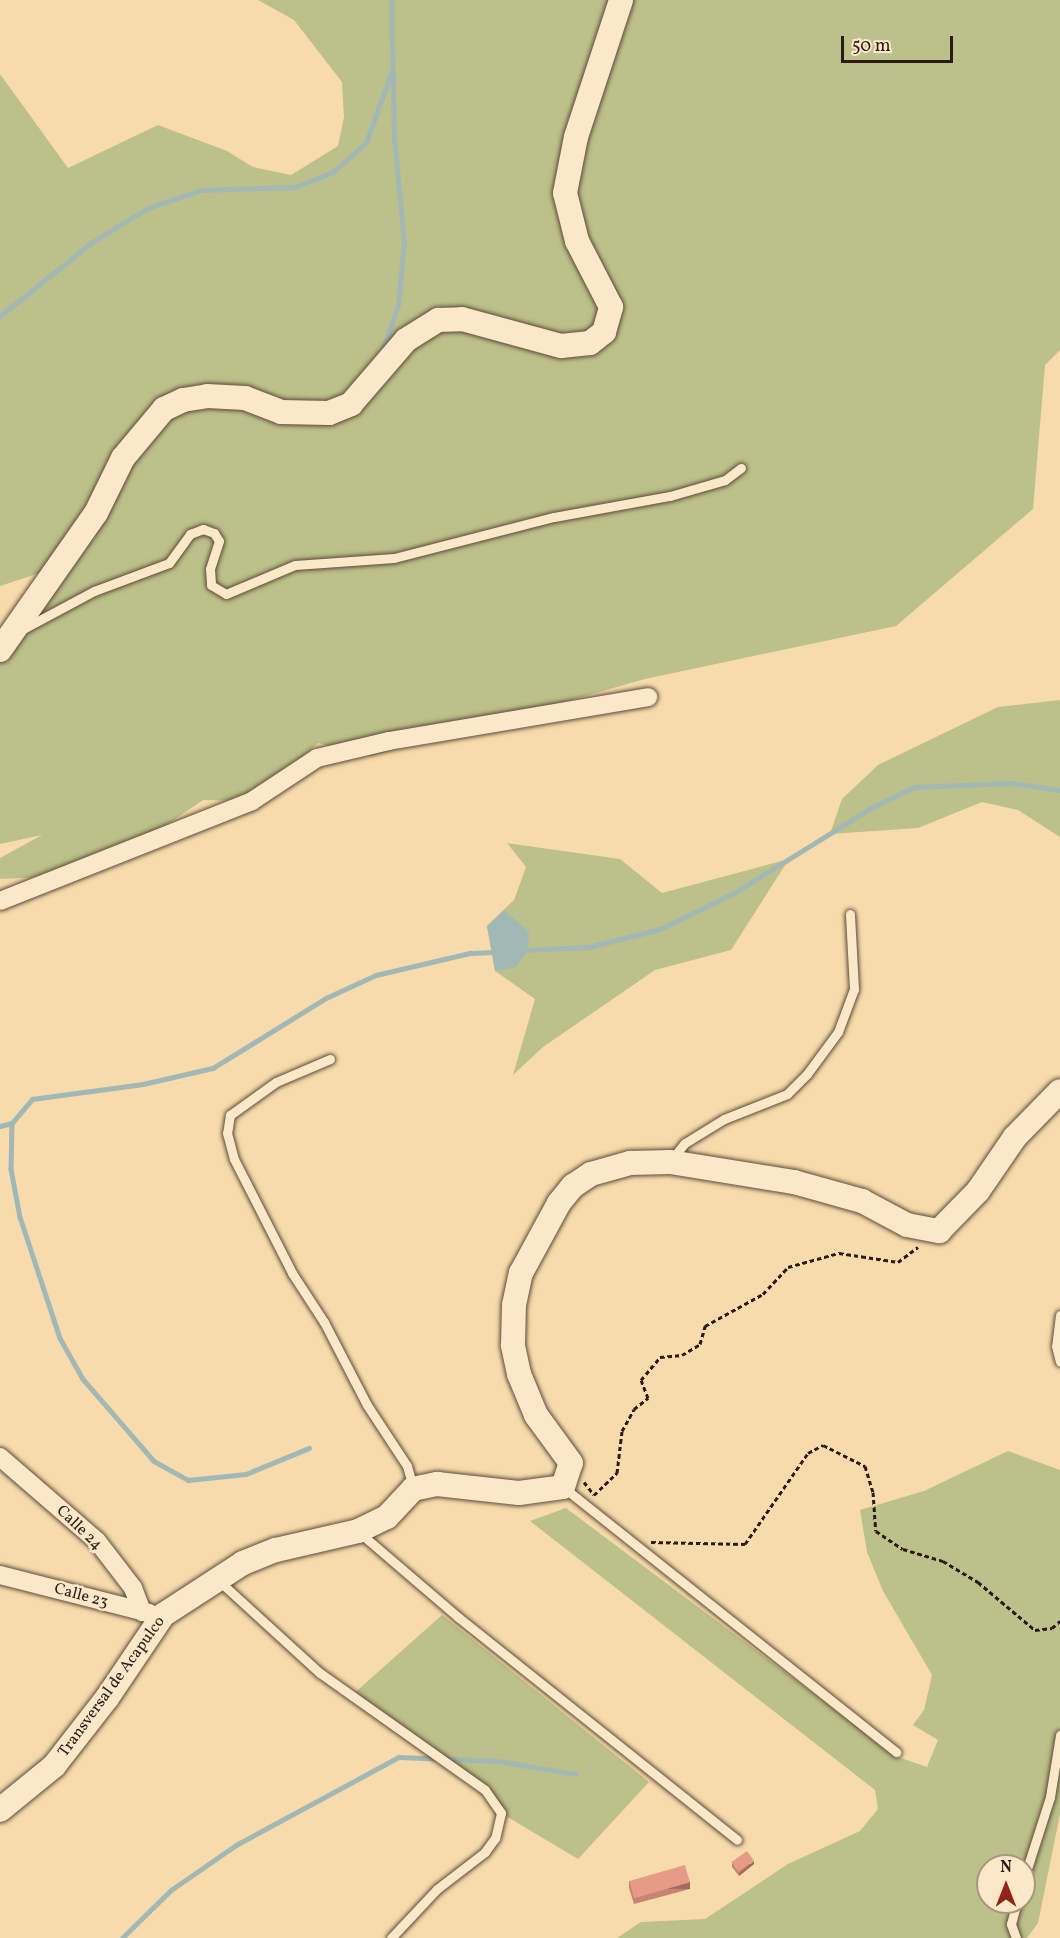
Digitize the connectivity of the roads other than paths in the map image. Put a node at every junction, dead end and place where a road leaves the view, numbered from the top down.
1 (621, 0) edge
2 (741, 468) dead end
3 (6, 642) edge
4 (648, 697) dead end
5 (0, 902) edge
6 (850, 914) dead end
7 (330, 1059) dead end
8 (1060, 1091) edge
9 (670, 1162) junction
10 (1060, 1316) edge
11 (1060, 1362) edge
12 (0, 1457) edge
13 (563, 1487) junction
14 (413, 1489) junction
15 (358, 1531) junction
16 (0, 1575) edge
17 (218, 1580) junction
18 (152, 1613) junction
19 (1060, 1735) edge
20 (896, 1752) dead end
21 (0, 1810) edge
22 (737, 1840) dead end
23 (1032, 1854) edge
24 (1014, 1914) edge
25 (391, 1938) edge
26 (1016, 1938) edge

1 - 3 street
2 - 3 lane
4 - 5 street
6 - 9 lane
7 - 14 lane
8 - 9 street
9 - 13 street
10 - 11 lane
12 - 18 street, Calle 24
13 - 14 street
13 - 20 lane
14 - 15 street, Transversal de Acapulco
15 - 17 street, Transversal de Acapulco
15 - 22 lane
16 - 18 street, Calle 23
17 - 18 street, Transversal de Acapulco
17 - 25 lane
18 - 21 street, Transversal de Acapulco
19 - 23 lane
24 - 26 lane

